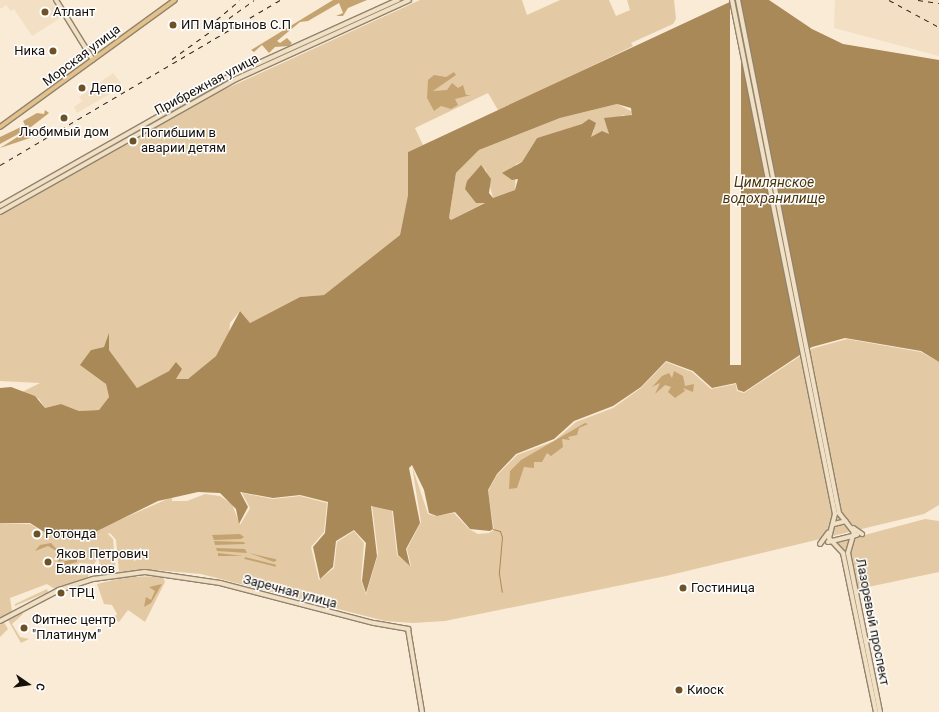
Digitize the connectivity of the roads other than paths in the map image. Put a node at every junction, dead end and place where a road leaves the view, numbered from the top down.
1 (56, 0) edge
2 (175, 0) edge
3 (398, 0) edge
4 (409, 0) edge
5 (732, 0) edge
6 (738, 0) edge
7 (93, 60) junction
8 (0, 127) edge
9 (0, 206) edge
10 (0, 212) edge
11 (846, 521) junction
12 (834, 524) junction
13 (853, 528) junction
14 (829, 532) junction
15 (852, 536) junction
16 (830, 542) junction
17 (820, 544) dead end
18 (0, 621) edge
19 (422, 712) edge
20 (876, 712) edge
21 (880, 712) edge

1 - 7 street
2 - 7 main road, Морская улица
3 - 9 street, Прибрежная улица
4 - 10 street, Прибрежная улица
5 - 12 street
6 - 11 street
7 - 8 main road, Морская улица
11 - 12 street
11 - 13 street
12 - 14 street
13 - 15 street, Лазоревый проспект
13 - 15 street
14 - 16 street, Лазоревый проспект
14 - 17 street
15 - 16 street
15 - 21 street, Лазоревый проспект
16 - 20 street, Лазоревый проспект
18 - 19 street, Заречная улица

